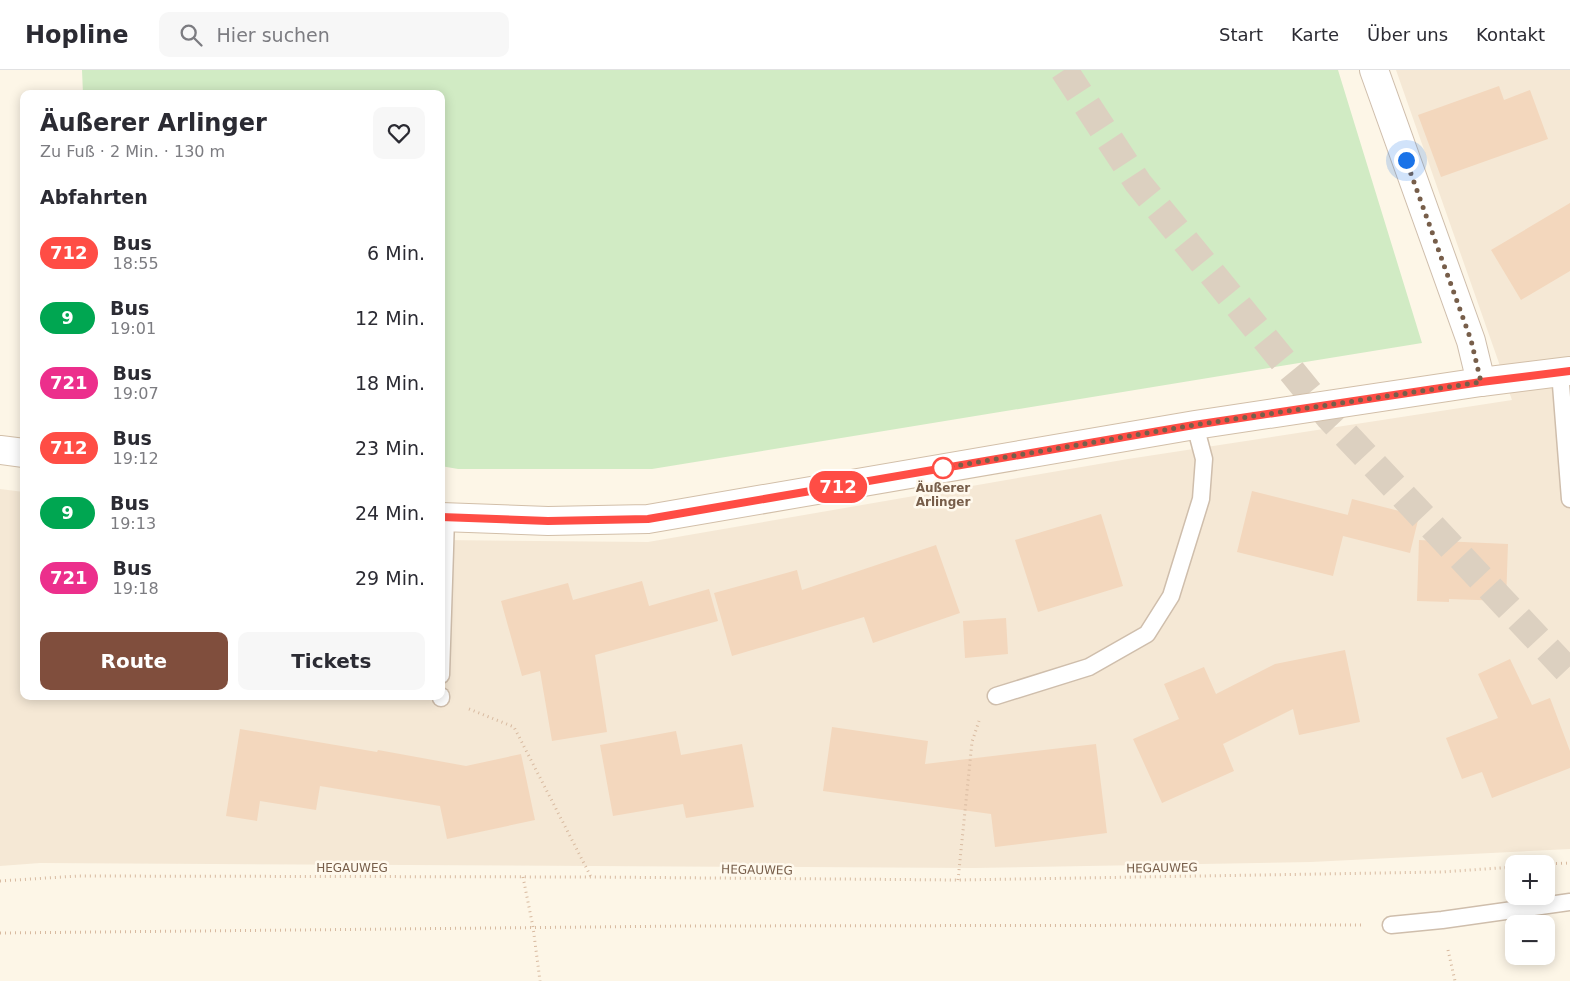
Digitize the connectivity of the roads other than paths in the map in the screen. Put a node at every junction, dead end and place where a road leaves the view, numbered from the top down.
1 (1374, 70) edge
2 (1565, 371) edge
3 (1481, 382) junction
4 (1194, 425) junction
5 (0, 450) edge
6 (20, 452) edge
7 (1570, 499) edge
8 (445, 517) edge
9 (996, 696) road end
10 (1570, 902) edge
11 (1391, 925) road end

1 - 3 main road
2 - 3 main road
2 - 7 lane
3 - 4 main road
4 - 8 main road
4 - 9 lane
5 - 6 main road
10 - 11 lane

